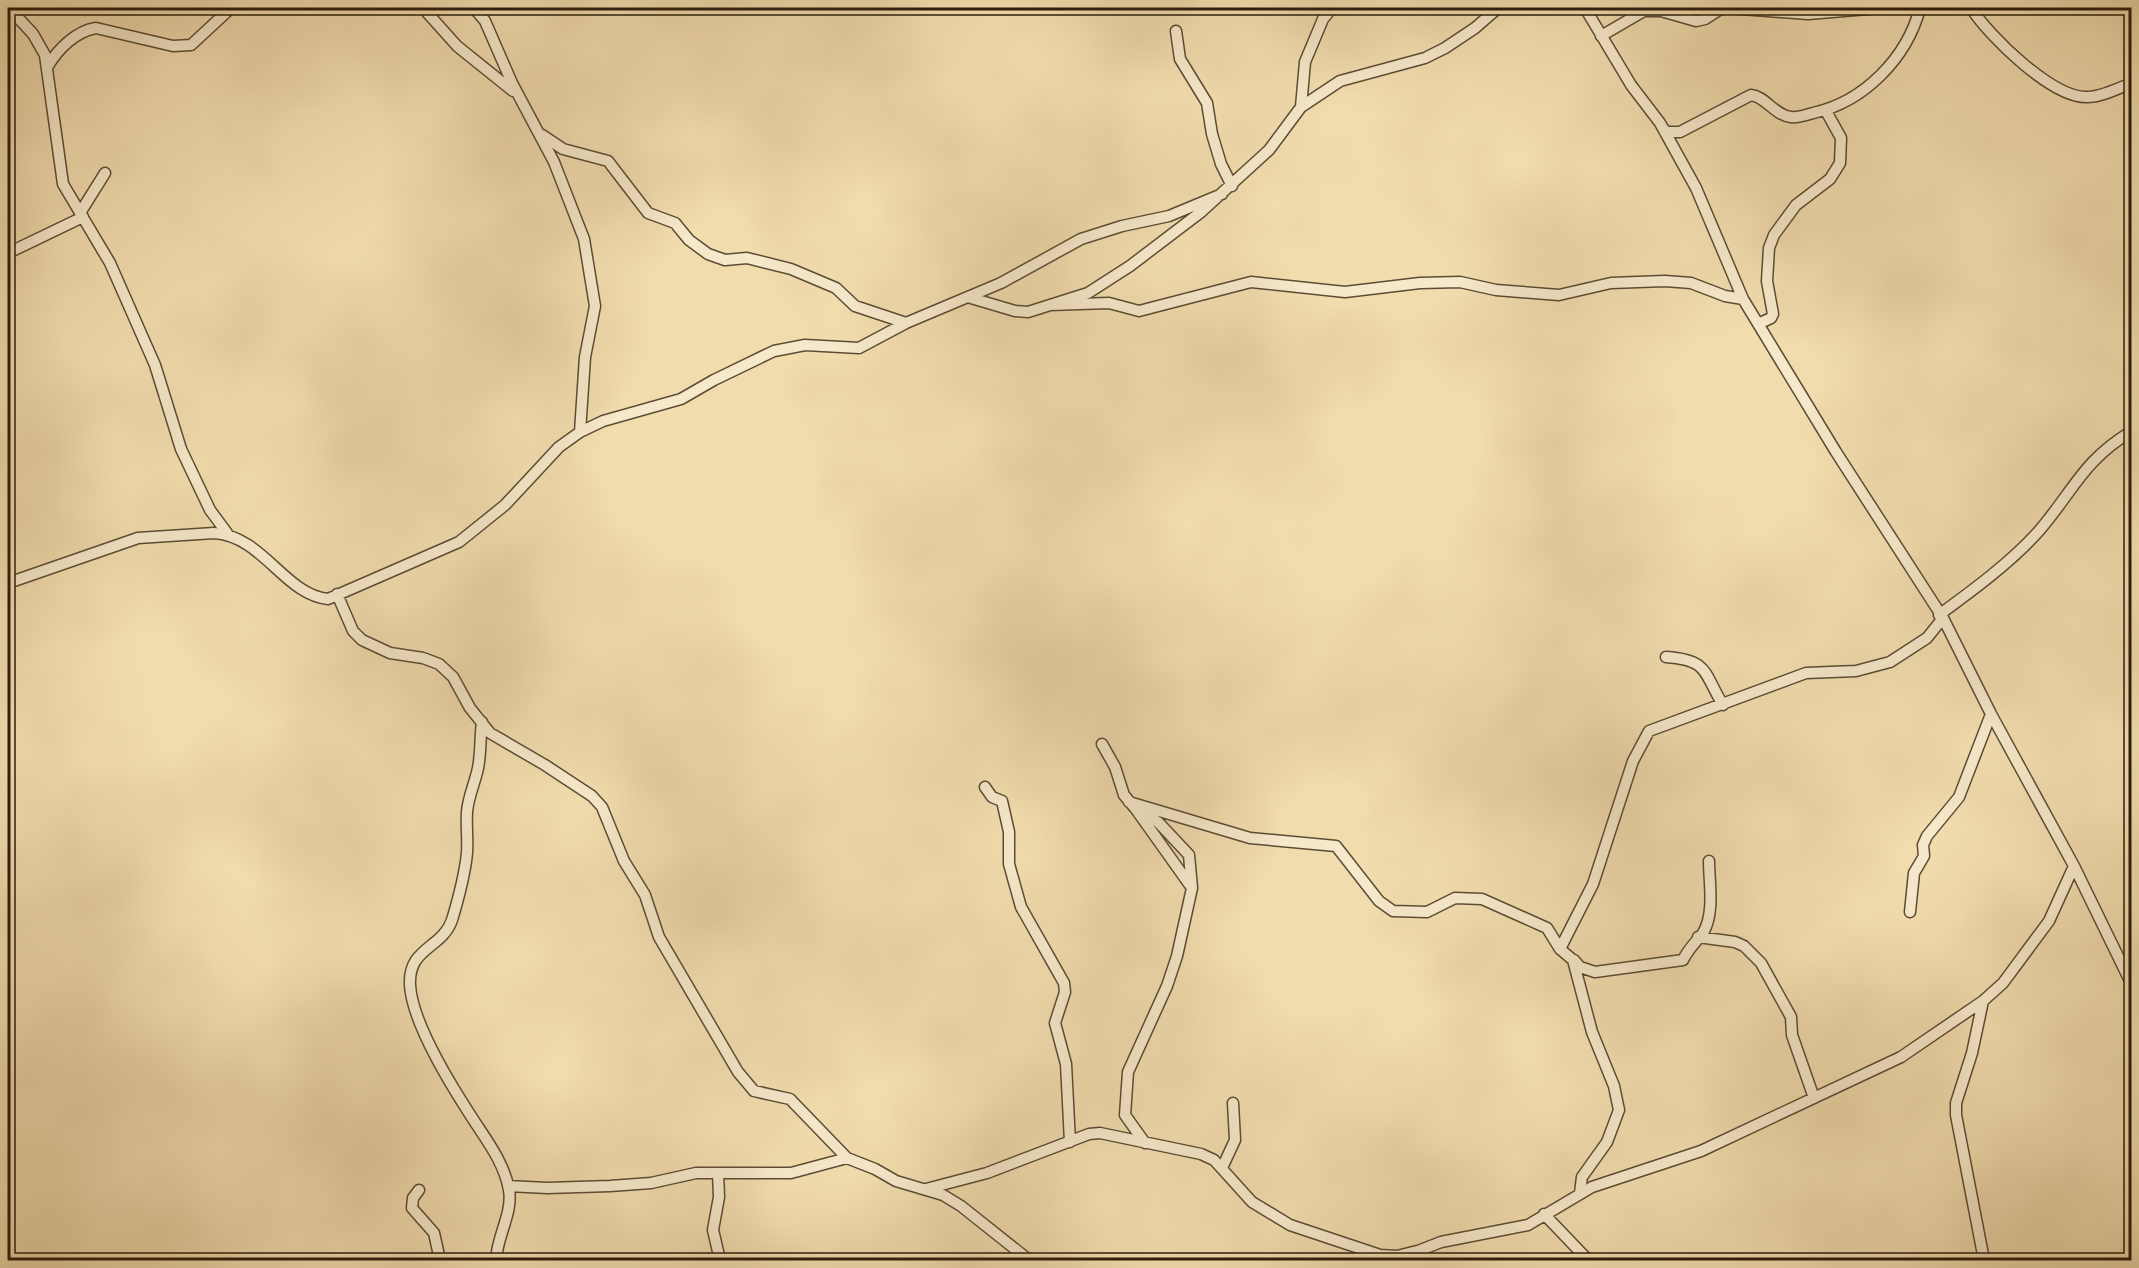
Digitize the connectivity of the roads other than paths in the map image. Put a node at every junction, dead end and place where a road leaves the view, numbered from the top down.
1 (9, 8) edge
2 (231, 8) edge
3 (423, 8) edge
4 (474, 8) edge
5 (1332, 8) edge
6 (1498, 8) edge
7 (1586, 8) edge
8 (1722, 8) edge
9 (1728, 8) edge
10 (1880, 8) edge
11 (1920, 8) edge
12 (1971, 8) edge
13 (1176, 31) dead end
14 (1601, 36) junction
15 (48, 66) junction
16 (2132, 82) edge
17 (518, 96) junction
18 (1301, 107) junction
19 (1826, 111) junction
20 (1660, 123) junction
21 (540, 132) junction
22 (105, 173) dead end
23 (1232, 186) junction
24 (1222, 194) junction
25 (81, 215) junction
26 (8, 253) edge
27 (970, 298) junction
28 (1743, 299) junction
29 (1050, 305) junction
30 (906, 323) junction
31 (1758, 324) junction
32 (2132, 431) edge
33 (580, 432) junction
34 (227, 533) junction
35 (8, 584) edge
36 (337, 594) junction
37 (1941, 616) junction
38 (1666, 657) dead end
39 (1723, 705) junction
40 (1990, 714) junction
41 (482, 722) junction
42 (1102, 744) dead end
43 (985, 787) dead end
44 (1132, 804) junction
45 (1709, 861) dead end
46 (2074, 866) junction
47 (1192, 888) junction
48 (1910, 912) dead end
49 (1698, 937) junction
50 (1560, 949) junction
51 (1573, 960) junction
52 (2132, 985) edge
53 (1983, 1001) junction
54 (1815, 1098) junction
55 (1233, 1103) dead end
56 (1070, 1142) junction
57 (1145, 1143) junction
58 (847, 1158) junction
59 (1222, 1168) junction
60 (718, 1173) junction
61 (508, 1186) junction
62 (926, 1189) junction
63 (419, 1190) dead end
64 (1580, 1193) junction
65 (1544, 1214) junction
66 (1418, 1251) junction
67 (440, 1260) edge
68 (496, 1260) edge
69 (720, 1260) edge
70 (1029, 1260) edge
71 (1408, 1260) edge
72 (1588, 1260) edge
73 (1983, 1260) edge

1 - 15 street
2 - 15 street
3 - 17 street
4 - 17 street
5 - 18 street
6 - 18 street
7 - 14 street
8 - 14 street
9 - 10 street
11 - 19 street
12 - 16 street
13 - 23 street
14 - 20 street
15 - 25 street
17 - 21 street
18 - 23 street
19 - 20 street
19 - 31 street
20 - 28 street
21 - 30 street
21 - 33 street
22 - 25 street
23 - 24 street
24 - 27 street
24 - 29 street
25 - 26 street
25 - 34 street
27 - 29 street
27 - 30 street
28 - 29 street
28 - 31 street
30 - 33 street
31 - 37 street
32 - 37 street
33 - 36 street
34 - 35 street
34 - 36 street
36 - 41 street
37 - 39 street
37 - 40 street
38 - 39 street
39 - 50 street
40 - 46 street
40 - 48 street
41 - 58 street
41 - 61 street
42 - 44 street
43 - 56 street
44 - 47 street
44 - 47 street
44 - 50 street
45 - 49 street
46 - 52 street
46 - 53 street
47 - 57 street
49 - 51 street
49 - 54 street
50 - 51 street
51 - 64 street
53 - 54 street
53 - 73 street
54 - 64 street
55 - 59 street
56 - 57 street
56 - 62 street
57 - 59 street
58 - 60 street
58 - 62 street
59 - 66 street
60 - 61 street
60 - 69 street
61 - 68 street
62 - 70 street
63 - 67 street
64 - 65 street
65 - 66 street
65 - 72 street
66 - 71 street

